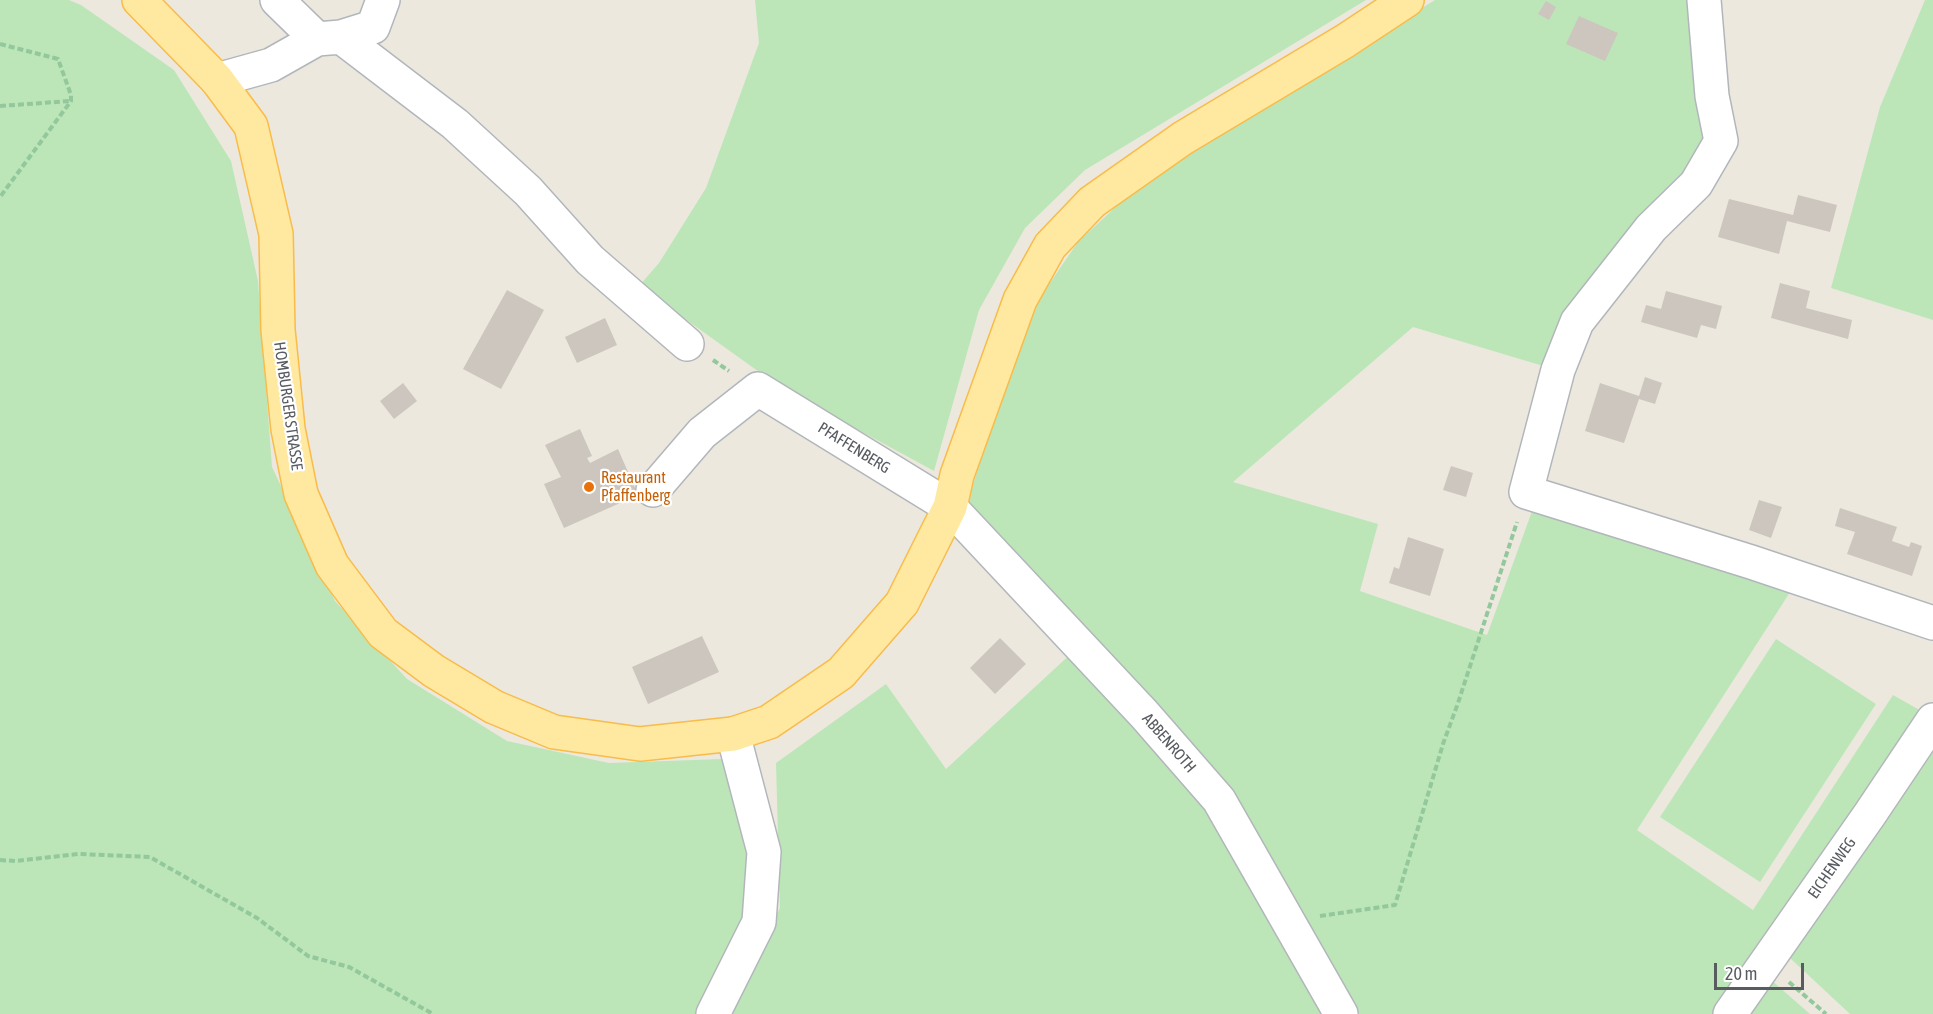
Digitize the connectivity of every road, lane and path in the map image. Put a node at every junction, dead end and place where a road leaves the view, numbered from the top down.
1 (139, 0) edge
2 (383, 0) edge
3 (1407, 0) edge
4 (1704, 0) edge
5 (306, 19) edge
6 (0, 44) edge
7 (217, 80) junction
8 (71, 101) junction
9 (0, 106) edge
10 (0, 197) edge
11 (687, 344) joint
12 (758, 389) junction
13 (653, 490) dead end
14 (1526, 492) junction
15 (950, 507) junction
16 (1933, 623) edge
17 (1933, 720) edge
18 (733, 734) junction
19 (0, 860) edge
20 (1288, 921) junction
21 (1766, 961) junction
22 (433, 1014) edge
23 (713, 1014) edge
24 (1341, 1014) edge
25 (1730, 1014) edge
26 (1826, 1014) edge

1 - 7 main road, HOMBURGER STRASSE
2 - 5 street
3 - 15 main road, HOMBURGER STRASSE
4 - 14 street
5 - 7 street
5 - 11 street
6 - 8 path
7 - 18 main road, HOMBURGER STRASSE
8 - 9 path
8 - 10 path
11 - 12 path
12 - 13 street
12 - 15 street, PFAFFENBERG
14 - 16 street
14 - 20 path
15 - 18 main road, HOMBURGER STRASSE
15 - 20 street, ABBENROTH
17 - 21 street, EICHENWEG
18 - 23 street
19 - 22 path
20 - 24 street, ABBENROTH
21 - 25 street, EICHENWEG
21 - 26 path

